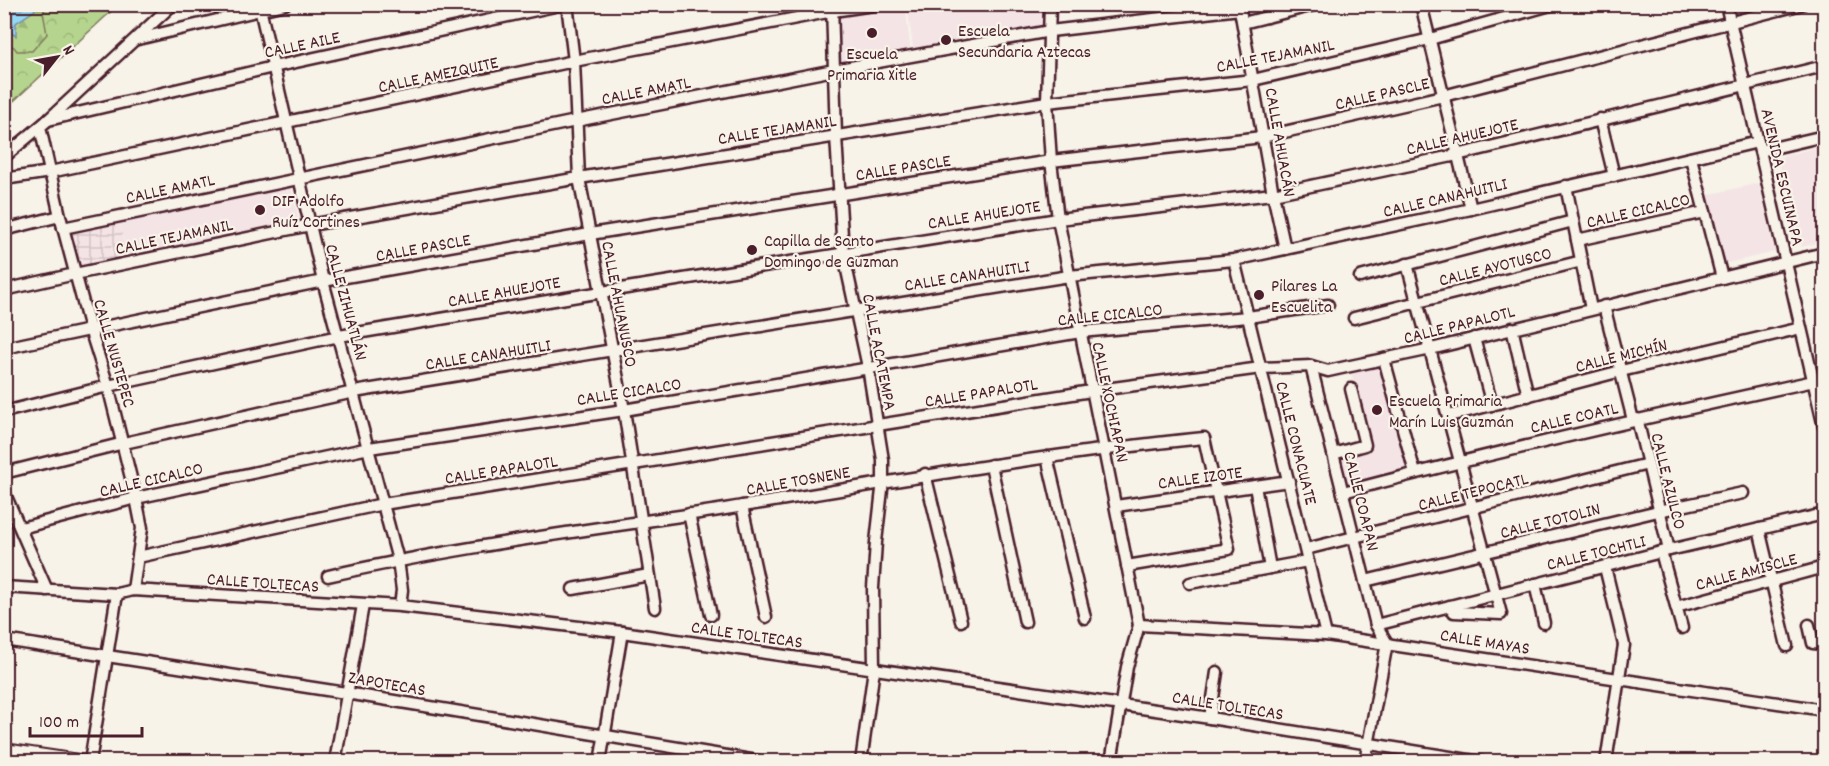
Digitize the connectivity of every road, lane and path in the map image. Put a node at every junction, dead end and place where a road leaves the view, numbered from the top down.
1 (173, 4) edge
2 (285, 4) edge
3 (565, 4) edge
4 (879, 4) edge
5 (1050, 4) edge
6 (1318, 4) edge
7 (1421, 4) edge
8 (1554, 4) edge
9 (1726, 4) edge
10 (1802, 4) edge
11 (260, 7) edge
12 (1240, 7) edge
13 (832, 8) edge
14 (1243, 23) junction
15 (1730, 23) junction
16 (1050, 31) junction
17 (1430, 39) junction
18 (135, 40) junction
19 (574, 62) junction
20 (1824, 66) edge
21 (273, 67) junction
22 (834, 70) junction
23 (1253, 80) junction
24 (1744, 85) junction
25 (1443, 96) junction
26 (1047, 102) junction
27 (1600, 119) junction
28 (576, 120) junction
29 (287, 123) junction
30 (44, 124) junction
31 (1824, 135) edge
32 (836, 136) junction
33 (1262, 137) junction
34 (1759, 146) junction
35 (1457, 155) junction
36 (4, 157) edge
37 (1691, 158) junction
38 (1051, 161) junction
39 (50, 172) junction
40 (1614, 176) junction
41 (299, 177) junction
42 (579, 178) junction
43 (4, 179) edge
44 (1566, 186) junction
45 (840, 194) junction
46 (1273, 194) junction
47 (1471, 209) junction
48 (1705, 212) junction
49 (60, 216) junction
50 (1058, 219) junction
51 (1573, 221) junction
52 (310, 225) junction
53 (63, 228) junction
54 (4, 230) edge
55 (590, 234) junction
56 (1577, 240) junction
57 (1285, 249) junction
58 (843, 252) junction
59 (1824, 253) edge
60 (1234, 260) junction
61 (1582, 261) junction
62 (1786, 262) junction
63 (1407, 264) junction
64 (75, 274) junction
65 (1069, 276) junction
66 (1360, 277) dead end
67 (1722, 278) junction
68 (323, 281) junction
69 (4, 290) edge
70 (602, 291) junction
71 (1417, 303) junction
72 (1328, 304) dead end
73 (1604, 306) junction
74 (855, 309) junction
75 (1591, 309) junction
76 (1248, 316) junction
77 (1354, 318) dead end
78 (1512, 328) junction
79 (1801, 328) junction
80 (90, 329) junction
81 (1080, 333) junction
82 (339, 336) junction
83 (1474, 338) junction
84 (4, 348) edge
85 (1431, 349) junction
86 (612, 351) junction
87 (1384, 359) junction
88 (1311, 366) junction
89 (867, 367) junction
90 (1261, 368) junction
91 (1621, 371) junction
92 (1814, 381) junction
93 (108, 386) junction
94 (1351, 389) dead end
95 (1091, 391) junction
96 (354, 392) junction
97 (1528, 396) junction
98 (1492, 405) junction
99 (624, 410) junction
100 (4, 412) edge
101 (1449, 416) junction
102 (1635, 420) junction
103 (878, 425) junction
104 (1824, 425) edge
105 (123, 443) junction
106 (369, 448) junction
107 (1104, 448) junction
108 (1333, 453) junction
109 (1047, 457) junction
110 (1461, 461) junction
111 (1647, 464) junction
112 (634, 465) junction
113 (991, 465) junction
114 (4, 473) edge
115 (1415, 473) junction
116 (925, 474) junction
117 (1289, 481) junction
118 (883, 482) junction
119 (1255, 486) junction
120 (1217, 491) junction
121 (4, 492) edge
122 (1343, 492) junction
123 (1743, 494) dead end
124 (136, 498) junction
125 (383, 504) junction
126 (742, 506) junction
127 (1116, 506) junction
128 (1473, 508) junction
129 (1658, 510) junction
130 (689, 514) junction
131 (1824, 514) edge
132 (641, 521) junction
133 (21, 528) junction
134 (1759, 529) junction
135 (1354, 537) junction
136 (1306, 549) junction
137 (1665, 551) junction
138 (1485, 553) junction
139 (138, 557) junction
140 (398, 560) junction
141 (1308, 561) junction
142 (1127, 566) junction
143 (1605, 567) junction
144 (1824, 567) edge
145 (1270, 568) junction
146 (649, 575) junction
147 (328, 576) dead end
148 (1365, 580) junction
149 (1772, 581) junction
150 (1190, 583) dead end
151 (1535, 584) junction
152 (4, 587) edge
153 (573, 589) dead end
154 (47, 590) junction
155 (133, 590) junction
156 (117, 594) junction
157 (1496, 594) junction
158 (363, 605) junction
159 (400, 606) junction
160 (1450, 606) junction
161 (1676, 607) junction
162 (655, 608) dead end
163 (711, 615) dead end
164 (766, 617) dead end
165 (1085, 618) dead end
166 (961, 621) dead end
167 (1025, 622) dead end
168 (1544, 623) dead end
169 (1139, 625) junction
170 (1376, 625) junction
171 (1809, 625) dead end
172 (1682, 628) dead end
173 (622, 632) junction
174 (1326, 635) junction
175 (4, 640) edge
176 (1386, 643) junction
177 (1824, 644) edge
178 (1787, 646) dead end
179 (107, 657) junction
180 (874, 669) junction
181 (1217, 672) dead end
182 (1619, 679) junction
183 (346, 693) junction
184 (1120, 705) junction
185 (1824, 710) edge
186 (1210, 718) junction
187 (604, 737) junction
188 (1368, 744) junction
189 (4, 751) edge
190 (78, 762) edge
191 (90, 762) edge
192 (335, 762) edge
193 (600, 762) edge
194 (763, 762) edge
195 (861, 762) edge
196 (1111, 762) edge
197 (1365, 762) edge
198 (1481, 762) edge
199 (1605, 762) edge

1 - 18 street
2 - 11 street
3 - 19 street, CALLE AHUANUSCO
3 - 21 street, CALLE AILE
4 - 13 street, CALLE AMEZQUITE
5 - 16 street, CALLE XOCHIAPAN
6 - 14 street
7 - 17 street
8 - 17 street, CALLE TEJAMANIL
9 - 15 street, AVENIDA ESCUINAPA
10 - 15 street, CALLE PASCLE
11 - 18 street
11 - 21 street, CALLE ZIHUATLÁN
12 - 14 street, CALLE AHUACÁN
12 - 16 street, CALLE AMATL
13 - 19 street, CALLE AMEZQUITE
13 - 22 street, CALLE ACATEMPA
14 - 23 street, CALLE AHUACÁN
15 - 24 street, AVENIDA ESCUINAPA
15 - 25 street, CALLE PASCLE
16 - 22 street, CALLE AMATL
16 - 26 street, CALLE XOCHIAPAN
17 - 23 street, CALLE TEJAMANIL
17 - 25 street
18 - 30 street
19 - 28 street, CALLE AHUANUSCO
19 - 29 street, CALLE AMEZQUITE
20 - 24 street, CALLE AHUEJOTE
21 - 29 street, CALLE ZIHUATLÁN
21 - 30 street, CALLE AILE
22 - 28 street, CALLE AMATL
22 - 32 street, CALLE ACATEMPA
23 - 26 street, CALLE TEJAMANIL
23 - 33 street, CALLE AHUACÁN
24 - 27 street, CALLE AHUEJOTE
24 - 34 street, AVENIDA ESCUINAPA
25 - 33 street, CALLE PASCLE
25 - 35 street
26 - 32 street, CALLE TEJAMANIL
26 - 38 street, CALLE XOCHIAPAN
27 - 35 street, CALLE AHUEJOTE
27 - 40 street
28 - 41 street, CALLE AMATL
28 - 42 street, CALLE AHUANUSCO
29 - 39 street, CALLE AMEZQUITE
29 - 41 street, CALLE ZIHUATLÁN
30 - 36 street
30 - 39 street, CALLE NUSTEPEC
31 - 34 street, CALLE CANAHUITLI
32 - 42 street, CALLE TEJAMANIL
32 - 45 street, CALLE ACATEMPA
33 - 38 street, CALLE PASCLE
33 - 46 street, CALLE AHUACÁN
34 - 37 street, CALLE CANAHUITLI
34 - 62 street, AVENIDA ESCUINAPA
35 - 46 street, CALLE AHUEJOTE
35 - 47 street
37 - 40 street, CALLE CANAHUITLI
37 - 48 street
38 - 45 street, CALLE PASCLE
38 - 50 street, CALLE XOCHIAPAN
39 - 43 street, CALLE AMEZQUITE
39 - 49 street, CALLE NUSTEPEC
40 - 44 street, CALLE CANAHUITLI
41 - 52 street, CALLE ZIHUATLÁN
41 - 53 street, CALLE AMATL
42 - 52 street, CALLE TEJAMANIL
42 - 55 street, CALLE AHUANUSCO
44 - 47 street, CALLE CANAHUITLI
44 - 51 street
45 - 55 street, CALLE PASCLE
45 - 58 street, CALLE ACATEMPA
46 - 50 street, CALLE AHUEJOTE
46 - 57 street, CALLE AHUACÁN
47 - 57 street, CALLE CANAHUITLI
48 - 56 street, CALLE CICALCO
48 - 67 street
49 - 53 street, CALLE NUSTEPEC
49 - 54 street
50 - 58 street, CALLE AHUEJOTE
50 - 65 street, CALLE XOCHIAPAN
51 - 56 street
51 - 63 street, CALLE CICALCO
52 - 64 street, CALLE TEJAMANIL
52 - 68 street, CALLE ZIHUATLÁN
53 - 64 street, CALLE NUSTEPEC
55 - 68 street, CALLE PASCLE
55 - 70 street, CALLE AHUANUSCO
56 - 61 street
57 - 60 street, CALLE CANAHUITLI
58 - 70 street, CALLE AHUEJOTE
58 - 74 street, CALLE ACATEMPA
59 - 62 street, CALLE PAPALOTL
60 - 65 street, CALLE CANAHUITLI
60 - 76 street, CALLE CONACUATE
61 - 71 street, CALLE AYOTUSCO
61 - 75 street
62 - 67 street, CALLE PAPALOTL
62 - 79 street, AVENIDA ESCUINAPA
63 - 66 street, CALLE CICALCO
63 - 71 street
64 - 69 street, CALLE TEJAMANIL
64 - 80 street, CALLE NUSTEPEC
65 - 74 street, CALLE CANAHUITLI
65 - 81 street, CALLE XOCHIAPAN
67 - 73 street, CALLE PAPALOTL
68 - 80 street, CALLE PASCLE
68 - 82 street, CALLE ZIHUATLÁN
70 - 82 street, CALLE AHUEJOTE
70 - 86 street, CALLE AHUANUSCO
71 - 77 street, CALLE AYOTUSCO
71 - 85 street
72 - 76 street, CALLE CICALCO
73 - 75 street, CALLE PAPALOTL
73 - 91 street, CALLE AZULCO
74 - 86 street, CALLE CANAHUITLI
74 - 89 street, CALLE ACATEMPA
75 - 78 street, CALLE PAPALOTL
76 - 81 street, CALLE CICALCO
76 - 90 street, CALLE CONACUATE
78 - 83 street, CALLE PAPALOTL
78 - 97 street
79 - 91 street, CALLE MICHÍN
79 - 92 street, AVENIDA ESCUINAPA
80 - 84 street, CALLE PASCLE
80 - 93 street, CALLE NUSTEPEC
81 - 89 street, CALLE CICALCO
81 - 95 street, CALLE XOCHIAPAN
82 - 93 street, CALLE AHUEJOTE
82 - 96 street, CALLE ZIHUATLÁN
83 - 85 street, CALLE PAPALOTL
83 - 98 street
85 - 87 street, CALLE PAPALOTL
85 - 101 street
86 - 96 street, CALLE CANAHUITLI
86 - 99 street, CALLE AHUANUSCO
87 - 88 street, CALLE PAPALOTL
87 - 115 street
88 - 90 street, CALLE PAPALOTL
88 - 108 street, CALLE COAPAN
89 - 99 street, CALLE CICALCO
89 - 103 street, CALLE ACATEMPA
90 - 95 street, CALLE PAPALOTL
90 - 117 street, CALLE CONACUATE
91 - 97 street, CALLE MICHÍN
91 - 102 street, CALLE AZULCO
92 - 102 street, CALLE COATL
92 - 104 street, AVENIDA ESCUINAPA
93 - 100 street, CALLE AHUEJOTE
93 - 105 street, CALLE NUSTEPEC
94 - 108 street
95 - 103 street, CALLE PAPALOTL
95 - 107 street, CALLE XOCHIAPAN
96 - 105 street, CALLE CANAHUITLI
96 - 106 street, CALLE ZIHUATLÁN
97 - 98 street, CALLE MICHÍN
98 - 101 street, CALLE MICHÍN
99 - 106 street, CALLE CICALCO
99 - 112 street, CALLE AHUANUSCO
101 - 110 street
102 - 110 street, CALLE COATL
102 - 111 street, CALLE AZULCO
103 - 112 street, CALLE PAPALOTL
103 - 118 street, CALLE ACATEMPA
105 - 114 street, CALLE CANAHUITLI
105 - 124 street, CALLE NUSTEPEC
106 - 124 street, CALLE CICALCO
106 - 125 street, CALLE ZIHUATLÁN
107 - 109 street, CALLE TOSNENE
107 - 120 street, CALLE TOSNENE
107 - 127 street, CALLE XOCHIAPAN
108 - 122 street, CALLE COAPAN
109 - 113 street, CALLE TOSNENE
109 - 165 street
110 - 115 street, CALLE COATL
110 - 128 street
111 - 128 street, CALLE TEPOCATL
111 - 129 street, CALLE AZULCO
112 - 125 street, CALLE PAPALOTL
112 - 132 street, CALLE AHUANUSCO
113 - 116 street, CALLE TOSNENE
113 - 167 street
115 - 122 street, CALLE COATL
116 - 118 street, CALLE TOSNENE
116 - 166 street
117 - 119 street, CALLE IZOTE
117 - 136 street, CALLE CONACUATE
118 - 126 street, CALLE TOSNENE
118 - 180 street, CALLE ACATEMPA
119 - 120 street, CALLE IZOTE
119 - 145 street
120 - 127 street, CALLE IZOTE
120 - 142 street
121 - 133 street
122 - 135 street, CALLE COAPAN
123 - 129 street, CALLE TOTOLIN
124 - 133 street, CALLE CICALCO
124 - 139 street, CALLE NUSTEPEC
125 - 139 street, CALLE PAPALOTL
125 - 140 street, CALLE ZIHUATLÁN
126 - 130 street, CALLE TOSNENE
126 - 164 street
127 - 142 street, CALLE XOCHIAPAN
128 - 135 street, CALLE TEPOCATL
128 - 138 street
129 - 137 street, CALLE AZULCO
129 - 138 street, CALLE TOTOLIN
130 - 132 street, CALLE TOSNENE
130 - 163 street
131 - 134 street, CALLE TOCHTLI
132 - 140 street, CALLE TOSNENE
132 - 146 street, CALLE AHUANUSCO
133 - 154 street
134 - 137 street, CALLE TOCHTLI
134 - 149 street
135 - 136 street, CALLE TEPOCATL
135 - 148 street, CALLE COAPAN
136 - 141 street, CALLE CONACUATE
137 - 143 street, CALLE TOCHTLI
137 - 161 street, CALLE AZULCO
138 - 148 street, CALLE TOTOLIN
138 - 157 street
139 - 155 street, CALLE NUSTEPEC
140 - 147 street, CALLE TOSNENE
140 - 159 street, CALLE ZIHUATLÁN
141 - 145 street
141 - 174 street, CALLE CONACUATE
142 - 169 street, CALLE XOCHIAPAN
143 - 151 street, CALLE TOCHTLI
143 - 182 street
144 - 149 street, CALLE AMISCLE
145 - 150 street
146 - 153 street
146 - 162 street, CALLE AHUANUSCO
148 - 170 street, CALLE COAPAN
149 - 161 street, CALLE AMISCLE
149 - 178 street
151 - 157 street, CALLE TOCHTLI
151 - 168 street
152 - 154 street, CALLE TOLTECAS
154 - 156 street, CALLE TOLTECAS
155 - 156 street, CALLE TOLTECAS
155 - 158 street, CALLE TOLTECAS
156 - 179 street
157 - 160 street, CALLE TOCHTLI
157 - 160 street
158 - 159 street, CALLE TOLTECAS
158 - 183 street
159 - 173 street, CALLE TOLTECAS
160 - 170 street, CALLE TOCHTLI
161 - 172 street, CALLE AZULCO
169 - 174 street, CALLE MAYAS
169 - 184 street
170 - 176 street, CALLE COAPAN
171 - 177 street
173 - 180 street, CALLE TOLTECAS
173 - 187 street
174 - 176 street, CALLE MAYAS
175 - 179 street, ZAPOTECAS
176 - 182 street, CALLE MAYAS
176 - 188 street
179 - 183 street, ZAPOTECAS
179 - 191 street
180 - 184 street, CALLE TOLTECAS
180 - 195 street, CALLE ACATEMPA
181 - 186 street
182 - 185 street, CALLE MAYAS
182 - 199 street
183 - 187 street, ZAPOTECAS
183 - 192 street
184 - 186 street, CALLE TOLTECAS
184 - 196 street
186 - 188 street, CALLE TOLTECAS
187 - 193 street
187 - 194 street, ZAPOTECAS
188 - 197 street
188 - 198 street, CALLE TOLTECAS
189 - 190 main road

